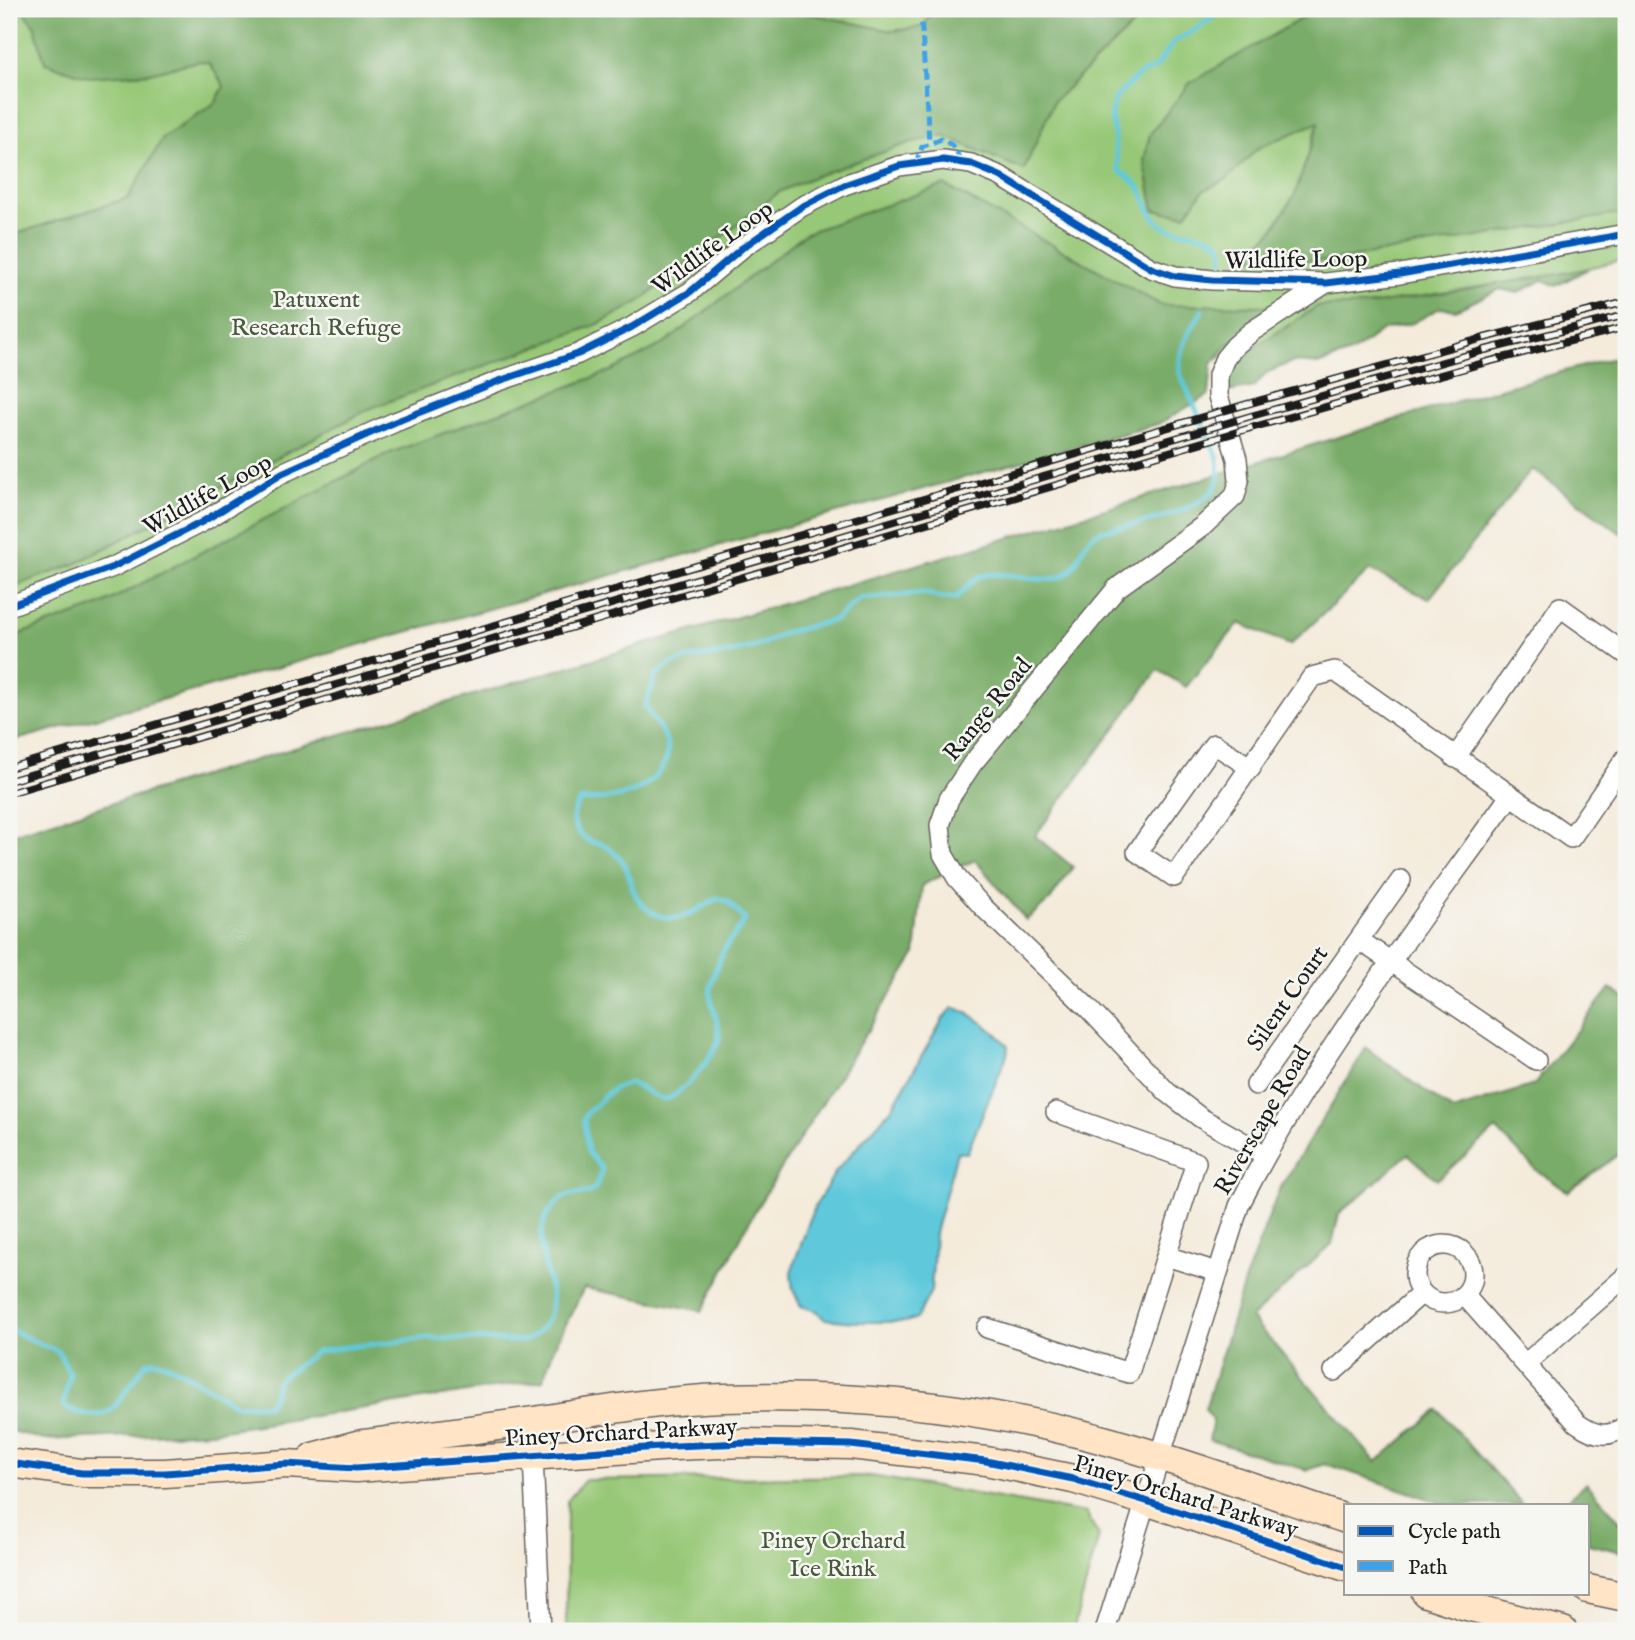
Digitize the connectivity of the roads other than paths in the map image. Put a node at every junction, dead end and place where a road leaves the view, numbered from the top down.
1 (1626, 234) edge
2 (1326, 282) junction
3 (9, 606) edge
4 (1626, 654) edge
5 (1455, 758) junction
6 (1626, 758) edge
7 (1251, 768) junction
8 (1620, 781) edge
9 (1510, 796) junction
10 (1401, 880) dead end
11 (1359, 940) junction
12 (1392, 962) junction
13 (1536, 1060) dead end
14 (1256, 1085) dead end
15 (1056, 1112) dead end
16 (1265, 1155) junction
17 (1166, 1256) junction
18 (1217, 1272) junction
19 (1626, 1276) edge
20 (1422, 1293) junction
21 (1465, 1296) junction
22 (987, 1328) dead end
23 (1525, 1364) junction
24 (1334, 1371) dead end
25 (529, 1421) junction
26 (1626, 1425) edge
27 (533, 1457) junction
28 (1159, 1457) junction
29 (9, 1463) edge
30 (286, 1464) junction
31 (1146, 1501) junction
32 (1344, 1519) edge
33 (1344, 1566) edge
34 (1590, 1589) edge
35 (1429, 1594) edge
36 (1626, 1597) edge
37 (541, 1631) edge
38 (1105, 1631) edge
39 (1563, 1631) edge

1 - 2 street, Wildlife Loop
2 - 3 street, Wildlife Loop
2 - 16 street, Range Road
4 - 5 street
5 - 7 street
5 - 9 street
6 - 8 street
7 - 7 street
8 - 9 street
9 - 12 street, Riverscape Road
10 - 11 street, Silent Court
11 - 12 street, Silent Court
11 - 14 street, Silent Court
12 - 13 street, Silent Court
12 - 16 street, Riverscape Road
15 - 17 street
16 - 18 street, Riverscape Road
17 - 18 street
17 - 22 street
18 - 28 street, Riverscape Road
19 - 23 street
20 - 21 street
20 - 21 street
20 - 24 street
21 - 23 street
23 - 26 street
25 - 27 street
25 - 28 street, Piney Orchard Parkway
25 - 30 street, Piney Orchard Parkway
27 - 30 street, Piney Orchard Parkway
27 - 31 street, Piney Orchard Parkway
27 - 37 street
28 - 31 street, Riverscape Road
28 - 32 street, Piney Orchard Parkway
29 - 30 street, Piney Orchard Parkway
31 - 33 street, Piney Orchard Parkway
31 - 38 street, Riverscape Road
34 - 36 street
35 - 39 street

